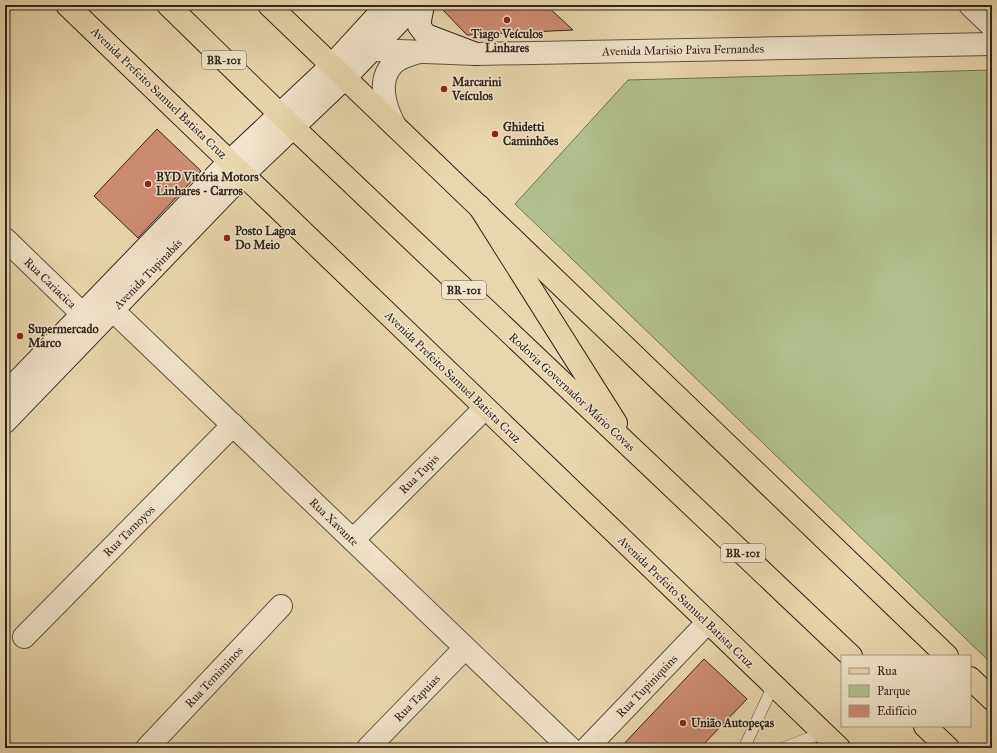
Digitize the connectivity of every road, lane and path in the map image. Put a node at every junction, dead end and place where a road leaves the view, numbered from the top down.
1 (67, 5) edge
2 (168, 5) edge
3 (269, 5) edge
4 (387, 5) edge
5 (415, 5) edge
6 (423, 5) edge
7 (970, 5) edge
8 (992, 26) edge
9 (992, 44) edge
10 (374, 50) junction
11 (422, 51) junction
12 (476, 54) junction
13 (338, 72) junction
14 (287, 121) junction
15 (395, 126) junction
16 (237, 167) junction
17 (479, 206) junction
18 (5, 239) edge
19 (106, 304) junction
20 (89, 320) junction
21 (5, 394) edge
22 (485, 408) junction
23 (5, 422) edge
24 (233, 425) junction
25 (634, 451) junction
26 (353, 540) junction
27 (281, 606) dead end
28 (707, 623) junction
29 (24, 638) dead end
30 (465, 648) junction
31 (850, 655) edge
32 (947, 655) edge
33 (971, 679) edge
34 (773, 686) junction
35 (992, 699) edge
36 (926, 727) edge
37 (831, 741) edge
38 (147, 748) edge
39 (368, 748) edge
40 (570, 748) edge
41 (587, 748) edge
42 (744, 748) edge
43 (783, 748) edge
44 (948, 748) edge

1 - 16 main road, Avenida Prefeito Samuel Batista Cruz
2 - 14 main road, Rodovia Governador Mário Covas / BR-101
3 - 13 main road
4 - 13 street
5 - 10 street
6 - 12 street
7 - 8 street
9 - 12 street, Avenida Marisio Paiva Fernandes
10 - 11 street, Avenida Marisio Paiva Fernandes
10 - 13 street
11 - 12 street, Avenida Marisio Paiva Fernandes
11 - 15 street
13 - 14 street, Avenida Tupinabás
13 - 15 main road
14 - 16 street, Avenida Tupinabás
14 - 25 main road, Rodovia Governador Mário Covas / BR-101
15 - 17 main road
16 - 19 street, Avenida Tupinabás
16 - 22 main road, Avenida Prefeito Samuel Batista Cruz
17 - 25 main road
17 - 32 main road
18 - 20 street, Rua Cariacica
19 - 20 street, Avenida Tupinabás
19 - 24 street, Rua Xavante
20 - 21 street, Avenida Tupinabás
20 - 23 street, Avenida Tupinabás
22 - 26 street, Rua Tupis
22 - 28 main road, Avenida Prefeito Samuel Batista Cruz
24 - 26 street, Rua Xavante
24 - 29 street, Rua Tamoyos
25 - 31 main road, Rodovia Governador Mário Covas / BR-101
26 - 30 street, Rua Xavante
27 - 38 street, Rua Temiminos
28 - 34 main road, Avenida Prefeito Samuel Batista Cruz
28 - 41 street, Rua Tupiniquins
30 - 39 street, Rua Tapuias
30 - 40 street, Rua Xavante
33 - 35 main road
34 - 37 main road, Avenida Prefeito Samuel Batista Cruz
34 - 42 lane
36 - 44 main road
37 - 43 lane

